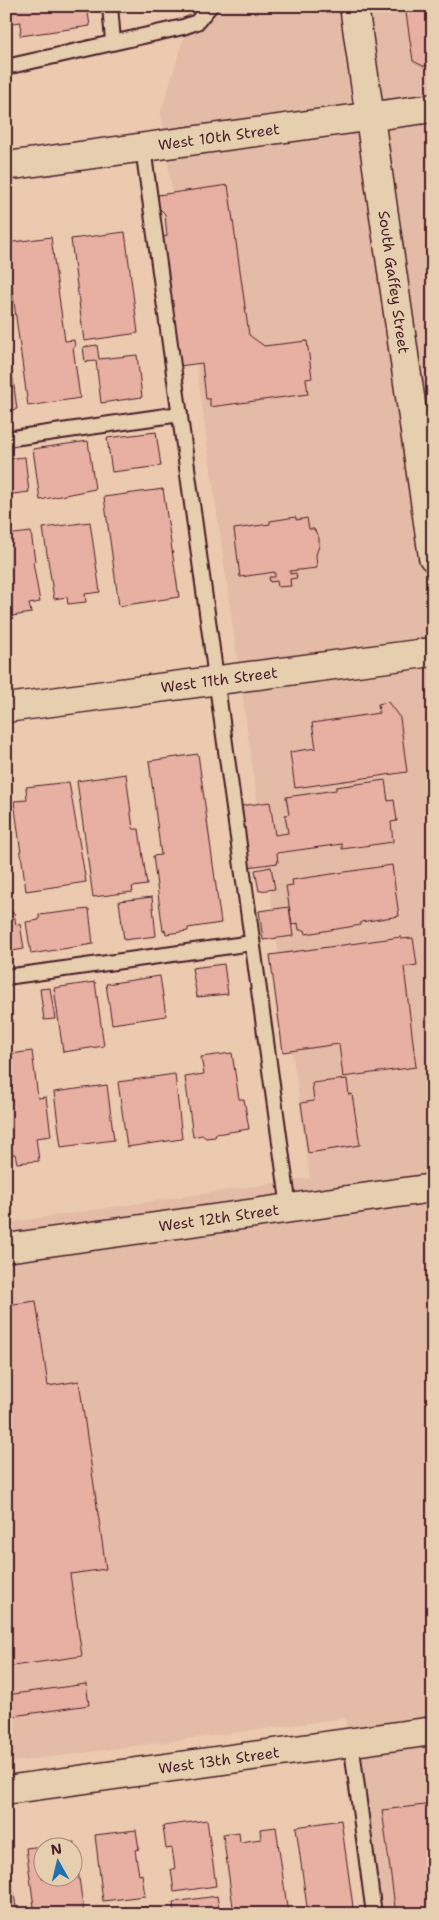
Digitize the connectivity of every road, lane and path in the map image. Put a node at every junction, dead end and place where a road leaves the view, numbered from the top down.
1 (110, 6) edge
2 (210, 6) edge
3 (354, 6) edge
4 (113, 41) junction
5 (6, 66) edge
6 (433, 108) edge
7 (369, 117) junction
8 (144, 148) junction
9 (6, 166) edge
10 (180, 414) junction
11 (6, 438) edge
12 (433, 557) edge
13 (433, 652) edge
14 (216, 680) junction
15 (6, 708) edge
16 (252, 942) junction
17 (6, 977) edge
18 (433, 1188) edge
19 (288, 1208) junction
20 (6, 1248) edge
21 (433, 1731) edge
22 (351, 1742) junction
23 (6, 1790) edge
24 (374, 1914) edge

1 - 4 lane
2 - 4 lane
3 - 7 street, South Gaffey Street
4 - 5 lane
6 - 7 street, West 10th Street
7 - 8 street, West 10th Street
7 - 12 street, South Gaffey Street
8 - 9 street, West 10th Street
8 - 10 lane
10 - 11 lane
10 - 14 lane
13 - 14 street, West 11th Street
14 - 15 street, West 11th Street
14 - 16 lane
16 - 17 lane
16 - 19 lane
18 - 19 street, West 12th Street
19 - 20 street, West 12th Street
21 - 22 street, West 13th Street
22 - 23 street, West 13th Street
22 - 24 lane

